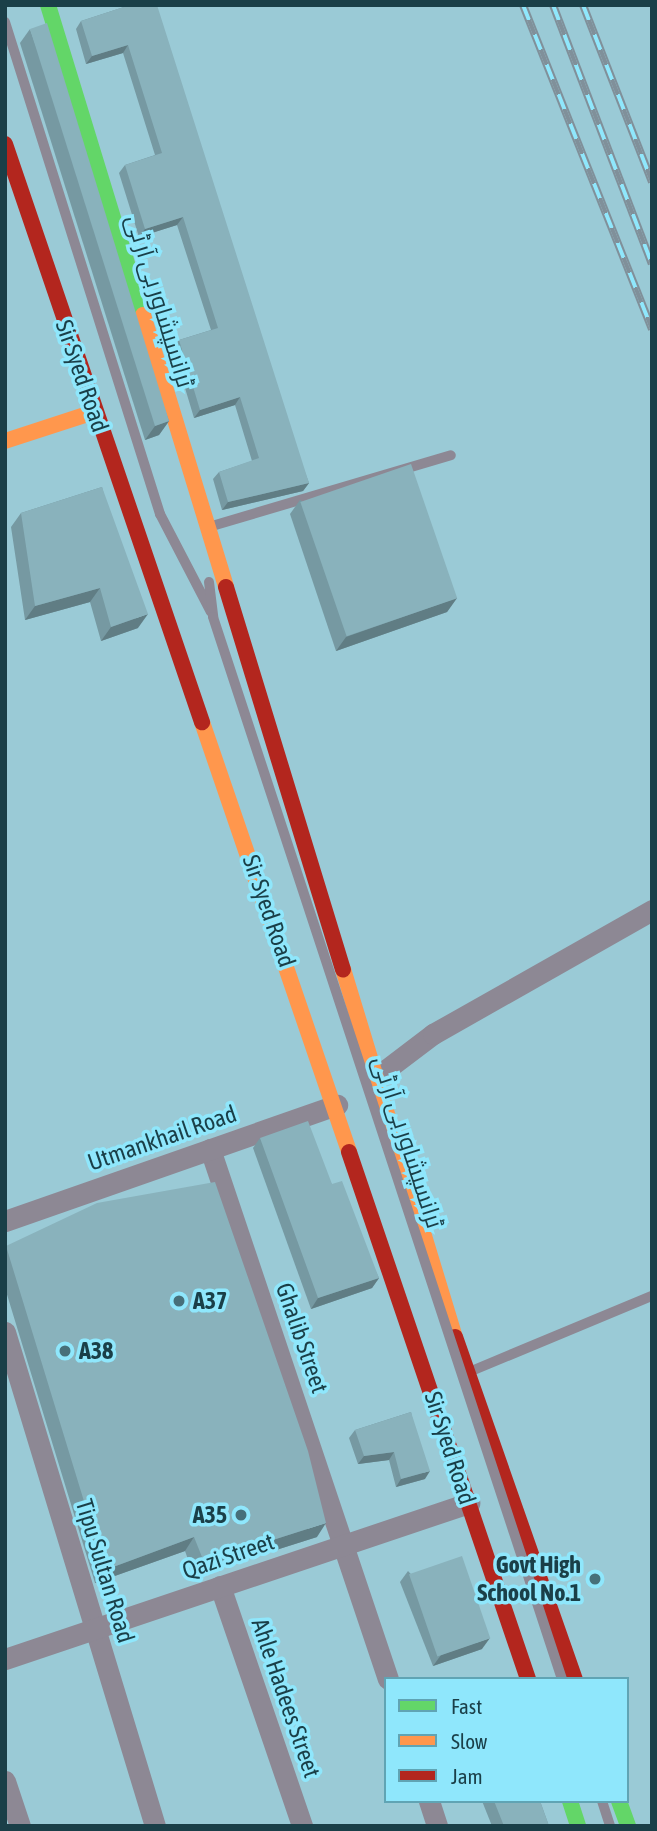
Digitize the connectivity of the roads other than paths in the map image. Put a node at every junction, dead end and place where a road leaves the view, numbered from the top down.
1 (37, 5) edge
2 (48, 5) edge
3 (5, 22) edge
4 (5, 144) edge
5 (94, 412) junction
6 (5, 441) edge
7 (451, 455) dead end
8 (212, 526) junction
9 (213, 617) junction
10 (652, 910) edge
11 (374, 1078) junction
12 (337, 1105) junction
13 (209, 1149) junction
14 (5, 1221) edge
15 (652, 1296) edge
16 (5, 1332) edge
17 (466, 1373) junction
18 (469, 1503) junction
19 (345, 1545) junction
20 (219, 1586) junction
21 (95, 1628) junction
22 (5, 1659) edge
23 (387, 1677) edge
24 (527, 1677) edge
25 (561, 1677) edge
26 (574, 1677) edge
27 (5, 1781) edge
28 (430, 1803) edge
29 (571, 1803) edge
30 (603, 1803) edge
31 (620, 1803) edge
32 (20, 1826) edge
33 (155, 1826) edge
34 (302, 1826) edge
35 (436, 1826) edge
36 (578, 1826) edge
37 (610, 1826) edge
38 (628, 1826) edge

1 - 9 lane, ٹرانسپشاور بی آر ٹی
2 - 8 main road, Sir Syed Road
3 - 9 lane, ٹرانسپشاور بی آر ٹی
4 - 5 main road, Sir Syed Road
5 - 6 main road
5 - 12 main road, Sir Syed Road
7 - 8 lane
8 - 11 main road, Sir Syed Road
9 - 25 lane, ٹرانسپشاور بی آر ٹی, bridge
10 - 11 street
11 - 12 main road
11 - 17 main road, Sir Syed Road
12 - 13 street, Utmankhail Road
12 - 18 main road, Sir Syed Road
13 - 14 street, Utmankhail Road
13 - 19 street, Ghalib Street
15 - 17 lane
16 - 21 street, Tipu Sultan Road
17 - 26 main road, Sir Syed Road
18 - 19 street, Qazi Street
18 - 24 main road, Sir Syed Road
19 - 20 street, Qazi Street
19 - 23 street, Ghalib Street
20 - 21 street, Qazi Street
20 - 34 street, Ahle Hadees Street
21 - 22 street, Qazi Street
21 - 33 street, Tipu Sultan Road
27 - 32 street
28 - 35 street
29 - 36 main road
30 - 37 lane
31 - 38 main road

